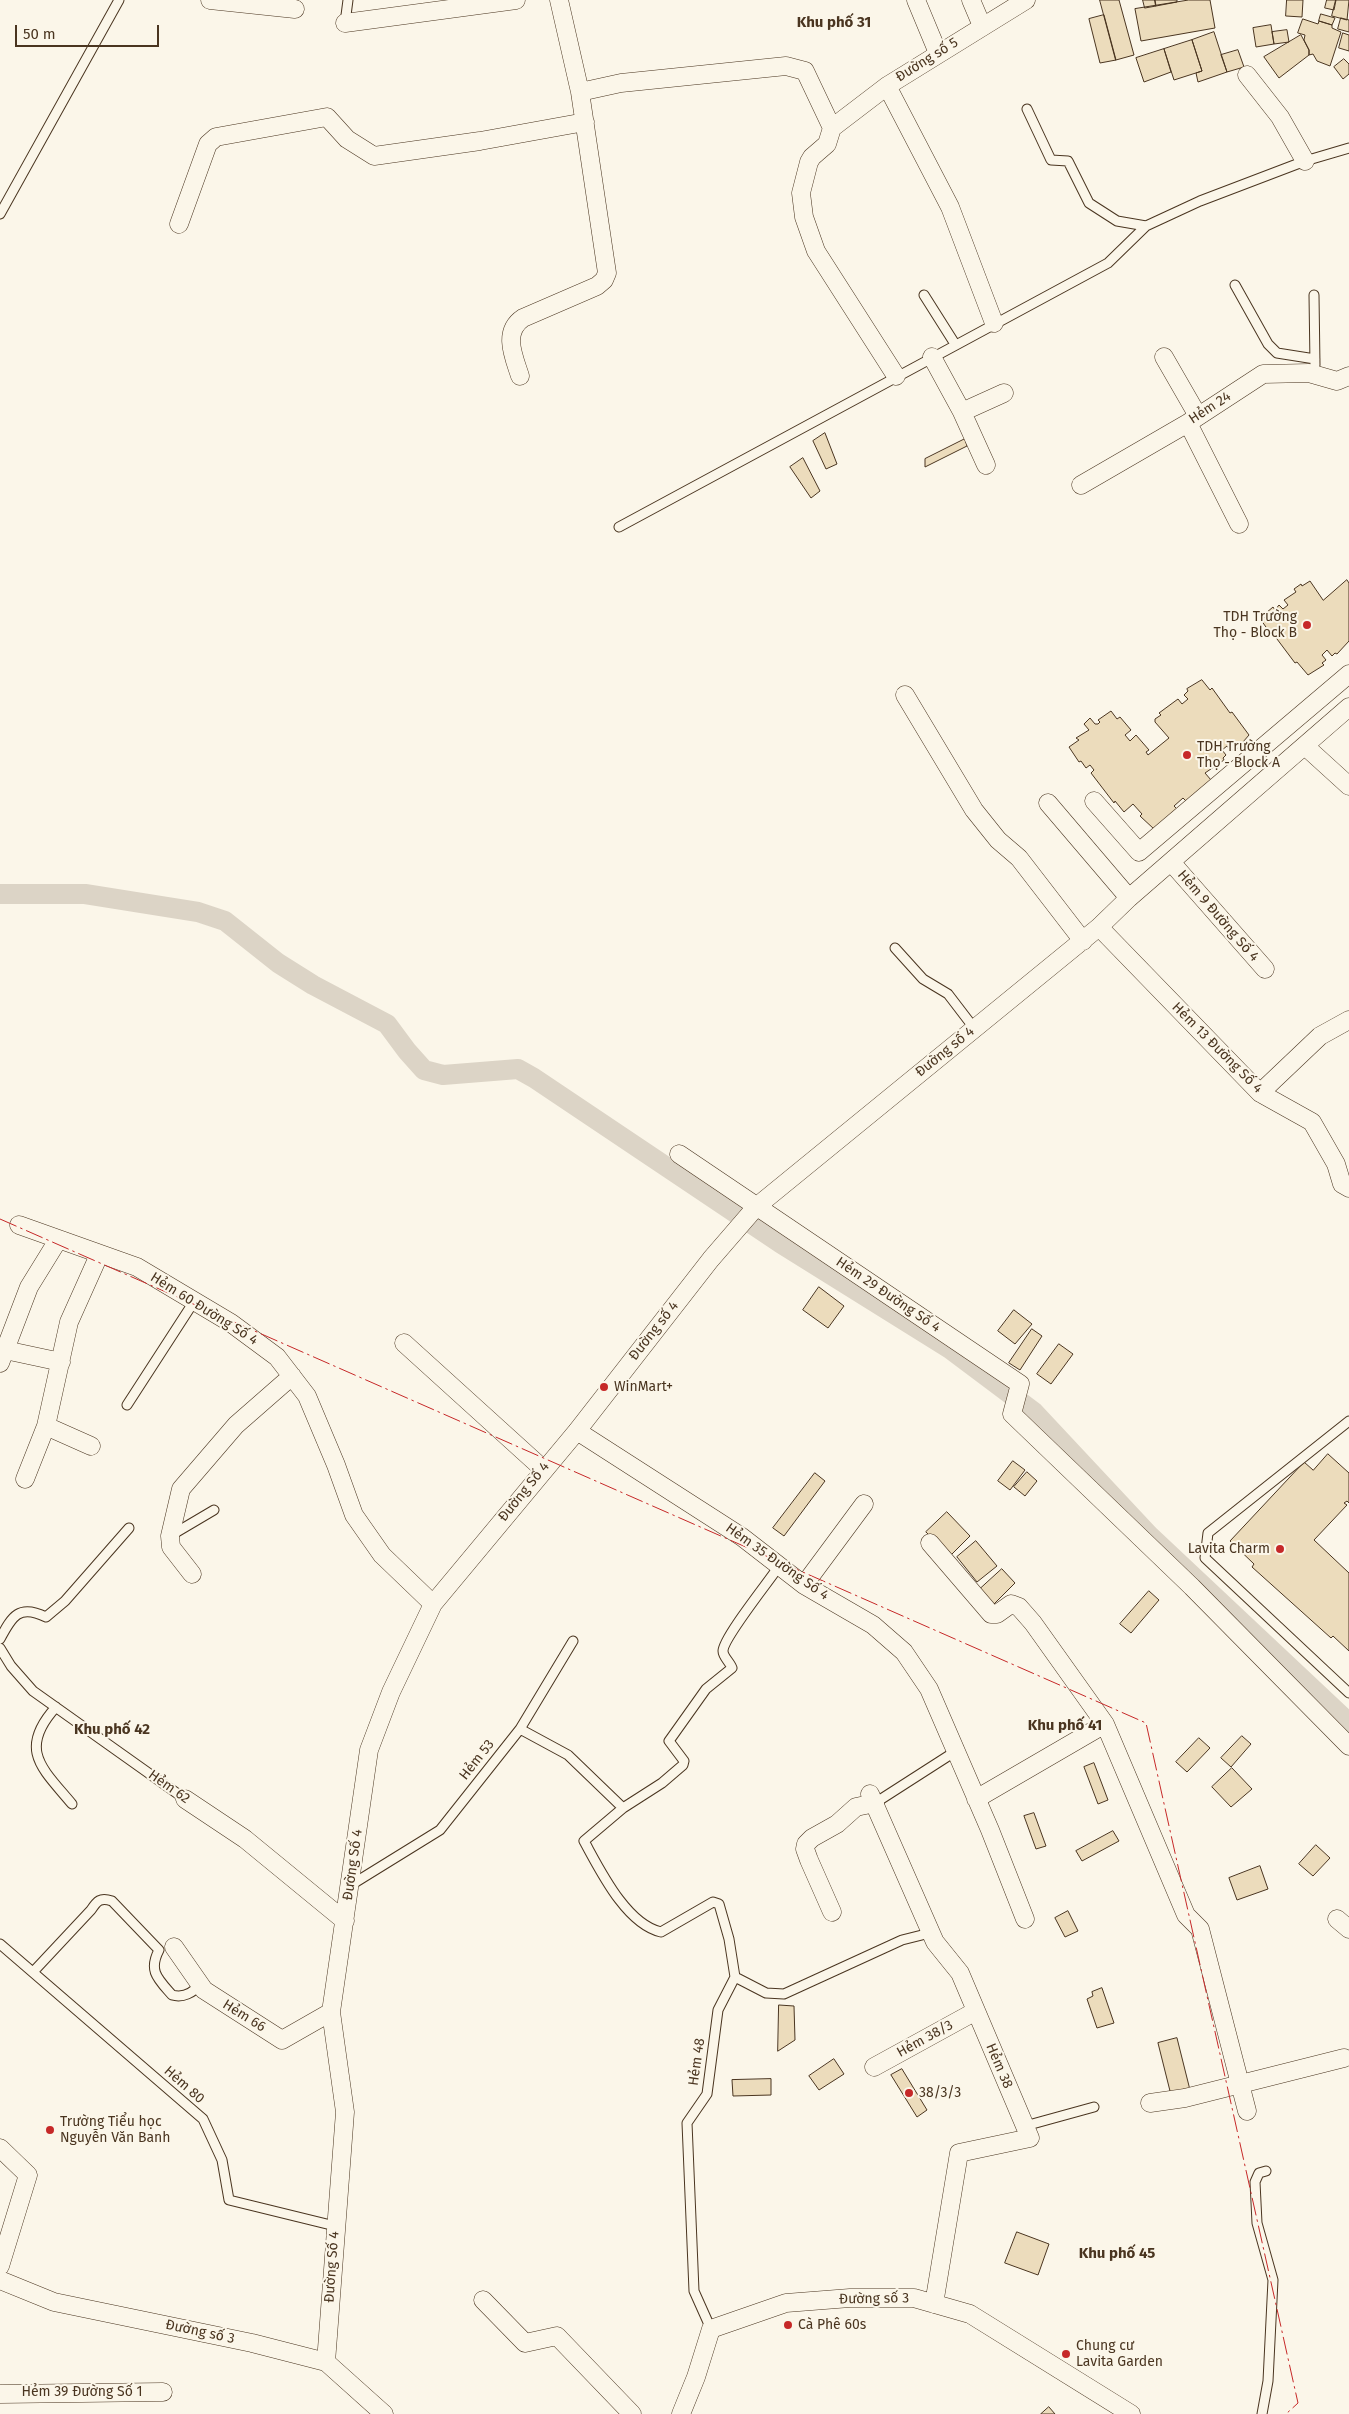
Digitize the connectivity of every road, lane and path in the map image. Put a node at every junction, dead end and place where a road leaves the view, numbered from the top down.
1 (119, 0) edge
2 (210, 0) edge
3 (348, 0) edge
4 (516, 0) edge
5 (559, 0) edge
6 (916, 0) edge
7 (971, 0) edge
8 (1026, 0) edge
9 (295, 9) dead end
10 (345, 23) joint
11 (982, 26) junction
12 (938, 53) junction
13 (1247, 75) dead end
14 (887, 86) junction
15 (580, 92) junction
16 (1026, 109) dead end
17 (585, 122) junction
18 (832, 128) junction
19 (1349, 148) edge
20 (1305, 161) junction
21 (0, 214) edge
22 (179, 224) dead end
23 (1146, 226) junction
24 (1235, 285) dead end
25 (924, 295) dead end
26 (1314, 295) dead end
27 (994, 323) junction
28 (955, 344) junction
29 (932, 357) junction
30 (1164, 357) dead end
31 (1315, 367) junction
32 (520, 376) dead end
33 (896, 376) junction
34 (1349, 376) edge
35 (1004, 393) dead end
36 (962, 412) junction
37 (1193, 419) junction
38 (986, 466) dead end
39 (1081, 485) dead end
40 (1239, 524) dead end
41 (619, 527) dead end
42 (1349, 674) edge
43 (905, 695) dead end
44 (1349, 707) edge
45 (1305, 746) junction
46 (1349, 786) edge
47 (1094, 801) dead end
48 (1048, 803) dead end
49 (1172, 862) junction
50 (1130, 898) junction
51 (1100, 927) junction
52 (1083, 941) junction
53 (895, 948) dead end
54 (1265, 969) dead end
55 (1349, 1020) edge
56 (974, 1028) junction
57 (1260, 1093) junction
58 (679, 1154) dead end
59 (1349, 1188) edge
60 (756, 1207) junction
61 (19, 1225) dead end
62 (58, 1240) junction
63 (99, 1255) junction
64 (195, 1300) junction
65 (404, 1343) dead end
66 (3, 1357) edge
67 (60, 1362) junction
68 (292, 1376) junction
69 (127, 1405) dead end
70 (1349, 1421) edge
71 (46, 1426) junction
72 (577, 1431) junction
73 (92, 1446) dead end
74 (543, 1469) junction
75 (24, 1479) dead end
76 (864, 1504) dead end
77 (214, 1510) dead end
78 (129, 1528) dead end
79 (170, 1536) junction
80 (930, 1543) dead end
81 (779, 1566) junction
82 (192, 1574) dead end
83 (804, 1585) junction
84 (433, 1604) junction
85 (0, 1639) edge
86 (573, 1641) dead end
87 (0, 1648) edge
88 (1349, 1693) edge
89 (56, 1707) junction
90 (1105, 1724) junction
91 (520, 1729) junction
92 (1349, 1746) edge
93 (956, 1750) junction
94 (872, 1798) junction
95 (185, 1799) joint
96 (976, 1799) junction
97 (72, 1804) dead end
98 (623, 1808) junction
99 (350, 1885) junction
100 (832, 1912) dead end
101 (1025, 1918) dead end
102 (345, 1921) junction
103 (930, 1933) junction
104 (174, 1947) dead end
105 (1, 1948) edge
106 (33, 1972) junction
107 (735, 1977) junction
108 (200, 1984) junction
109 (331, 2012) junction
110 (976, 2012) junction
111 (1344, 2058) dead end
112 (874, 2067) dead end
113 (1240, 2084) junction
114 (1150, 2103) dead end
115 (1094, 2107) dead end
116 (1247, 2111) dead end
117 (1025, 2126) junction
118 (0, 2148) edge
119 (1266, 2172) dead end
120 (335, 2226) junction
121 (0, 2266) edge
122 (0, 2280) edge
123 (483, 2300) dead end
124 (934, 2304) junction
125 (712, 2329) junction
126 (326, 2362) junction
127 (163, 2392) dead end
128 (0, 2394) edge
129 (384, 2414) edge
130 (632, 2414) edge
131 (681, 2414) edge
132 (1131, 2414) edge
133 (1262, 2414) edge

1 - 21 lane
2 - 9 street
3 - 10 lane
4 - 10 street
5 - 15 street
6 - 12 street
7 - 11 street
8 - 11 street, Đường số 5
11 - 12 street, Đường số 5
12 - 14 street, Đường số 5
13 - 20 street
14 - 18 street, Đường số 5
14 - 27 street
15 - 17 street
15 - 18 street
16 - 23 lane
17 - 22 street
17 - 32 street
18 - 33 street
19 - 20 lane
20 - 23 lane
23 - 27 lane
24 - 31 lane
25 - 28 lane
26 - 31 lane
27 - 28 lane
28 - 29 lane
29 - 33 lane
29 - 36 street
30 - 37 street
31 - 34 street, Hẻm 24
31 - 37 street, Hẻm 24
33 - 41 lane
35 - 36 street
36 - 38 street
37 - 39 street, Hẻm 24
37 - 40 street
42 - 47 street
43 - 52 street
44 - 45 street, Đường số 4
45 - 46 street
45 - 49 street, Đường số 4
48 - 50 street
49 - 50 street, Đường số 4
49 - 54 street, Hẻm 9 Đường Số 4
50 - 51 street, Đường số 4
51 - 52 street, Đường số 4
51 - 57 street, Hẻm 13 Đường Số 4
52 - 56 street, Đường số 4
53 - 56 lane
55 - 57 street
56 - 60 street, Đường số 4
57 - 59 street, Hẻm 13 Đường Số 4
58 - 60 street, Hẻm 29 Đường Số 4
60 - 72 street, Đường số 4
60 - 92 street, Hẻm 29 Đường Số 4
61 - 62 street, Hẻm 60 Đường Số 4
62 - 63 street, Hẻm 60 Đường Số 4
62 - 66 street
63 - 64 street, Hẻm 60 Đường Số 4
63 - 67 street
64 - 68 street, Hẻm 60 Đường Số 4
64 - 69 lane
65 - 74 street
66 - 67 street
67 - 71 street
68 - 79 street
68 - 84 street, Hẻm 60 Đường Số 4
70 - 88 lane
71 - 73 street
71 - 75 street
72 - 74 street, Đường Số 4
72 - 81 street, Hẻm 35 Đường Số 4
74 - 84 street, Đường Số 4
76 - 83 street
77 - 79 lane
78 - 85 lane
79 - 82 street
80 - 90 street
81 - 83 street, Hẻm 35 Đường Số 4
81 - 98 lane
83 - 93 street, Hẻm 35 Đường Số 4
84 - 99 street, Đường Số 4
86 - 91 lane, Hẻm 53
87 - 89 lane, Hẻm 62
89 - 95 lane, Hẻm 62
89 - 97 lane
90 - 96 street
90 - 113 street
91 - 98 lane
91 - 99 lane, Hẻm 53
93 - 94 lane
93 - 96 street, Hẻm 35 Đường Số 4
94 - 100 street
94 - 103 street, Hẻm 38
95 - 102 street, Hẻm 62
96 - 101 street, Hẻm 35 Đường Số 4
98 - 107 lane
99 - 102 street, Đường Số 4
102 - 109 street, Đường Số 4
103 - 107 lane
103 - 110 street, Hẻm 38
104 - 108 street, Hẻm 66
105 - 106 lane, Hẻm 80
106 - 108 lane
106 - 120 lane, Hẻm 80
107 - 125 lane, Hẻm 48
108 - 109 street, Hẻm 66
109 - 120 street, Đường Số 4
110 - 112 street, Hẻm 38/3
110 - 117 street, Hẻm 38
111 - 113 street
113 - 114 street
113 - 116 street
115 - 117 lane
117 - 124 street
118 - 121 street
119 - 133 lane
120 - 126 street, Đường Số 4
122 - 126 street, Đường số 3
123 - 130 street
124 - 125 street, Đường số 3
124 - 132 street, Đường số 3
125 - 131 street
126 - 129 street, Đường số 3
127 - 128 street, Hẻm 39 Đường Số 1

